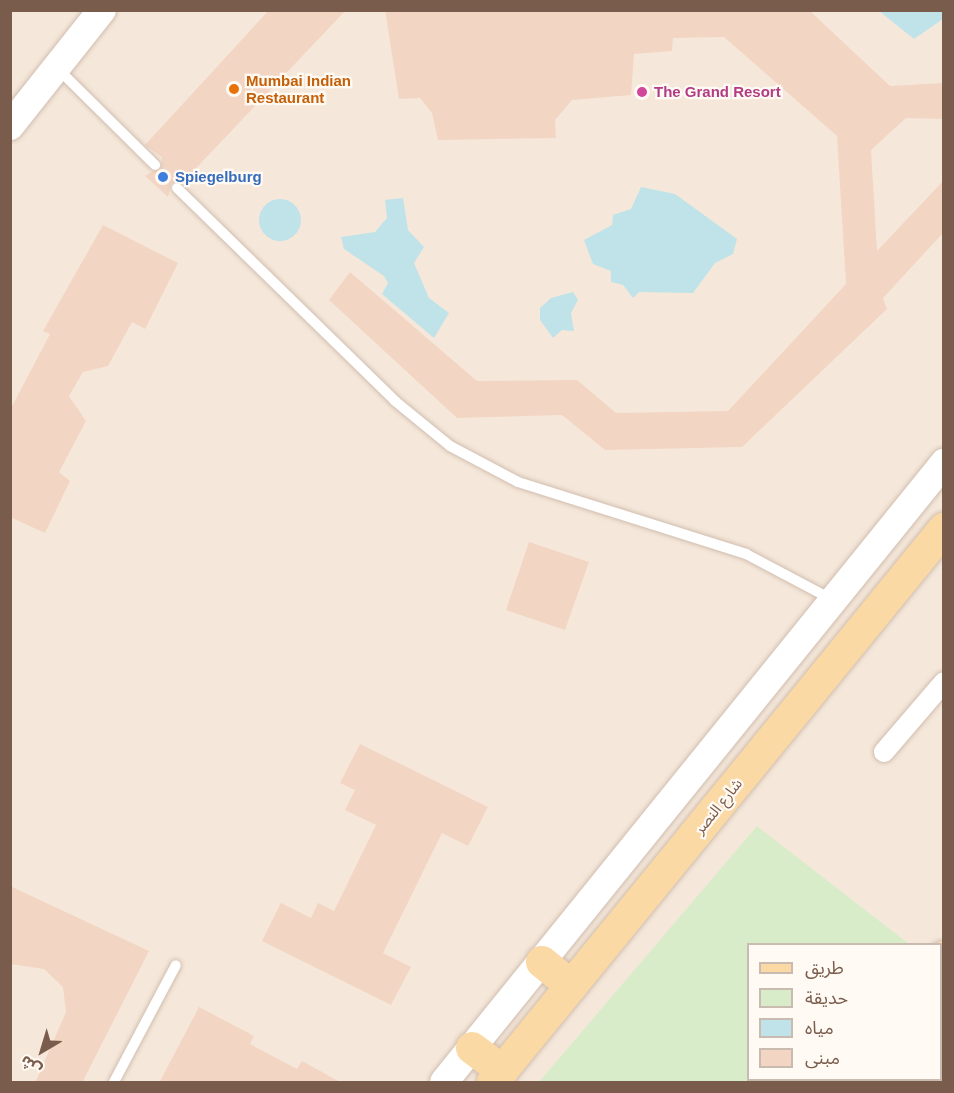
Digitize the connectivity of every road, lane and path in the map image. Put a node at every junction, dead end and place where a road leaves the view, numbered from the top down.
1 (102, 10) edge
2 (56, 68) junction
3 (10, 126) edge
4 (154, 165) dead end
5 (177, 188) dead end
6 (944, 463) edge
7 (944, 529) edge
8 (833, 600) junction
9 (944, 681) edge
10 (884, 752) dead end
11 (542, 962) junction
12 (176, 965) dead end
13 (572, 986) junction
14 (472, 1048) junction
15 (497, 1077) edge
16 (114, 1083) edge
17 (444, 1083) edge

1 - 2 street
2 - 3 street
2 - 4 lane
5 - 8 lane
6 - 8 street
7 - 13 main road, شارع النصر
8 - 11 street
9 - 10 street
11 - 13 main road
11 - 14 street
12 - 16 lane
13 - 15 main road, شارع النصر
14 - 15 main road
14 - 17 street

